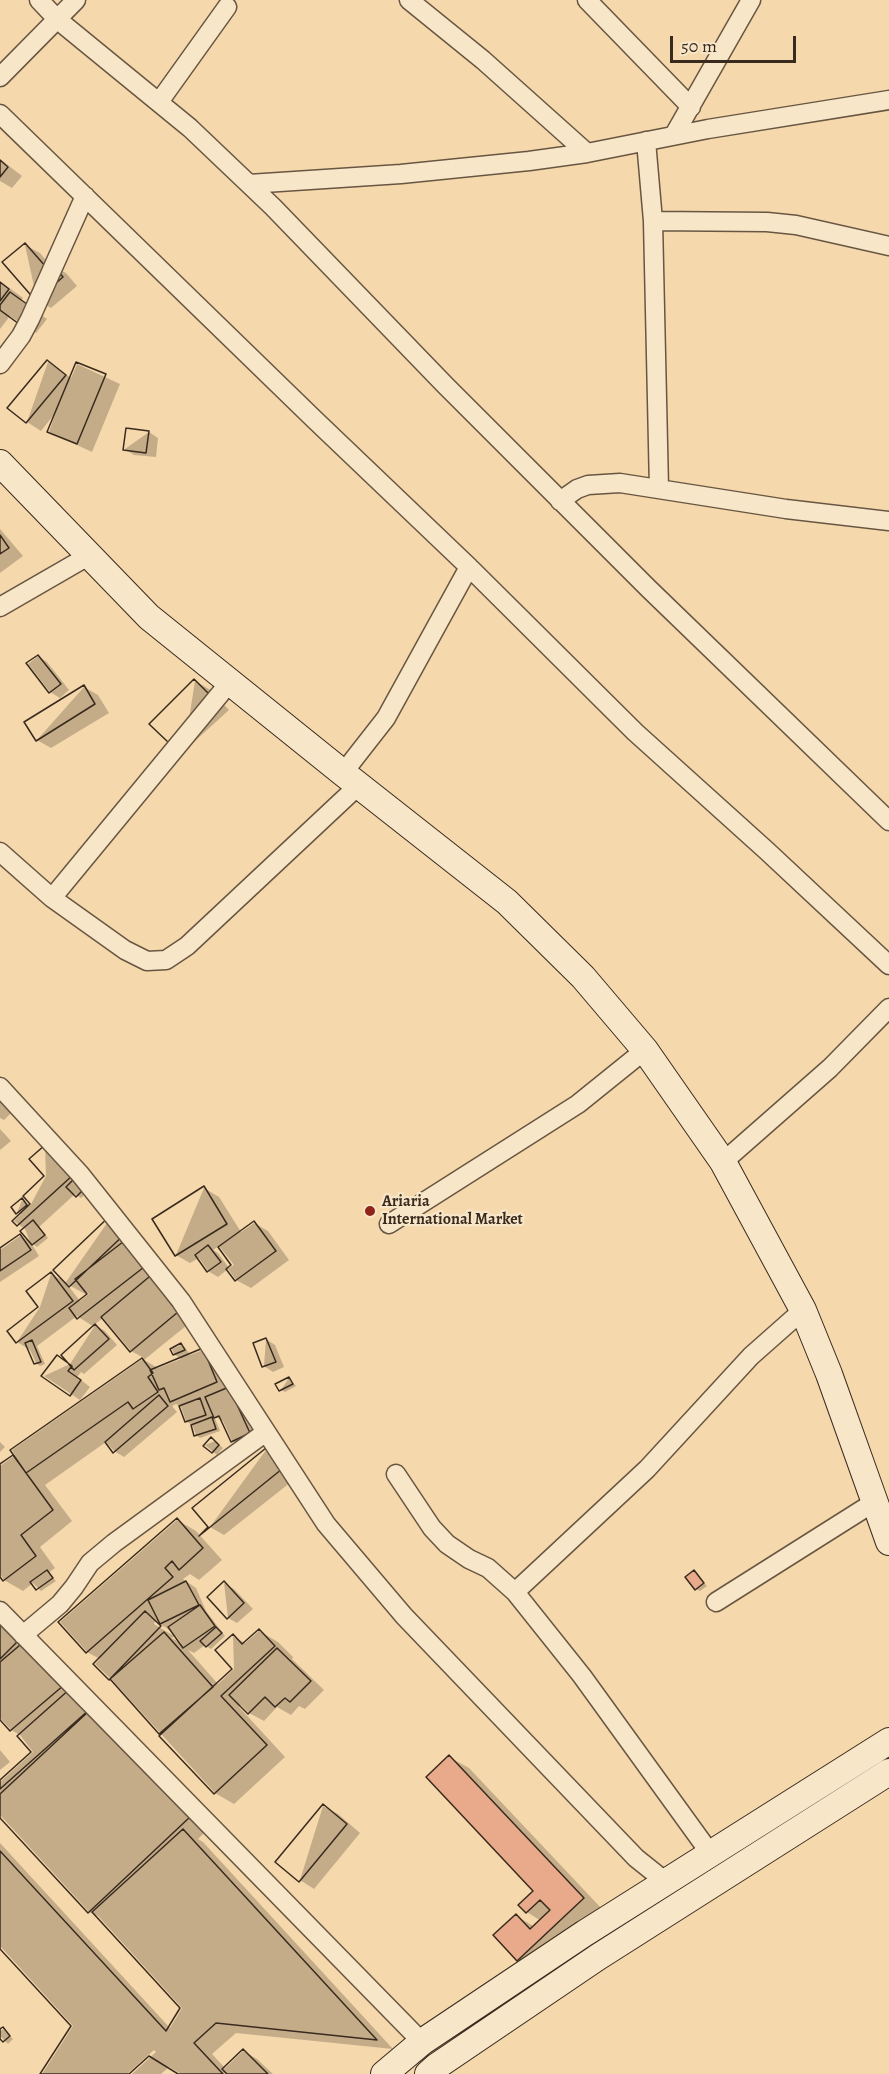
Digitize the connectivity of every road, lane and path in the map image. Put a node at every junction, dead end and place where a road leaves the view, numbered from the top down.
1 (39, 0) edge
2 (76, 0) edge
3 (409, 0) edge
4 (587, 0) edge
5 (751, 0) edge
6 (227, 7) dead end
7 (58, 20) junction
8 (0, 77) edge
9 (889, 100) edge
10 (159, 102) junction
11 (691, 107) junction
12 (0, 114) edge
13 (674, 135) junction
14 (646, 141) junction
15 (587, 153) junction
16 (249, 184) junction
17 (85, 196) junction
18 (653, 221) junction
19 (889, 246) edge
20 (0, 364) edge
21 (0, 463) edge
22 (659, 489) junction
23 (560, 501) junction
24 (889, 521) edge
25 (90, 555) junction
26 (469, 567) junction
27 (0, 607) edge
28 (230, 682) junction
29 (351, 779) junction
30 (889, 821) edge
31 (0, 852) edge
32 (52, 898) junction
33 (889, 965) edge
34 (889, 1008) edge
35 (645, 1050) junction
36 (0, 1088) edge
37 (723, 1162) junction
38 (389, 1224) dead end
39 (802, 1310) junction
40 (266, 1432) junction
41 (396, 1474) dead end
42 (876, 1501) junction
43 (889, 1542) edge
44 (515, 1592) junction
45 (716, 1602) dead end
46 (0, 1611) edge
47 (23, 1635) junction
48 (889, 1741) edge
49 (889, 1772) edge
50 (710, 1853) junction
51 (666, 1881) junction
52 (422, 2042) junction
53 (384, 2074) edge
54 (428, 2074) edge

1 - 7 street
2 - 7 street
3 - 15 street
4 - 11 street
5 - 11 street
6 - 10 street
7 - 8 street
7 - 10 street
9 - 13 street
10 - 16 street
11 - 13 street
12 - 17 street
13 - 14 street
14 - 15 street
14 - 18 street
15 - 16 street
16 - 23 street
17 - 20 street
17 - 26 street
18 - 19 street
18 - 22 street
21 - 25 main road
22 - 23 street
22 - 24 street
23 - 30 street
25 - 27 street
25 - 28 main road
26 - 29 street
26 - 33 street
28 - 29 main road
28 - 32 street
29 - 32 street
29 - 35 main road
31 - 32 street
34 - 37 street
35 - 37 main road
35 - 38 street
36 - 40 street
37 - 39 main road
39 - 42 main road
39 - 44 street
40 - 47 street
40 - 51 street
41 - 44 street
42 - 43 main road
42 - 45 street
44 - 50 street
46 - 47 street
47 - 52 street
48 - 50 main road
49 - 54 main road
50 - 51 main road
51 - 52 main road
52 - 53 main road

